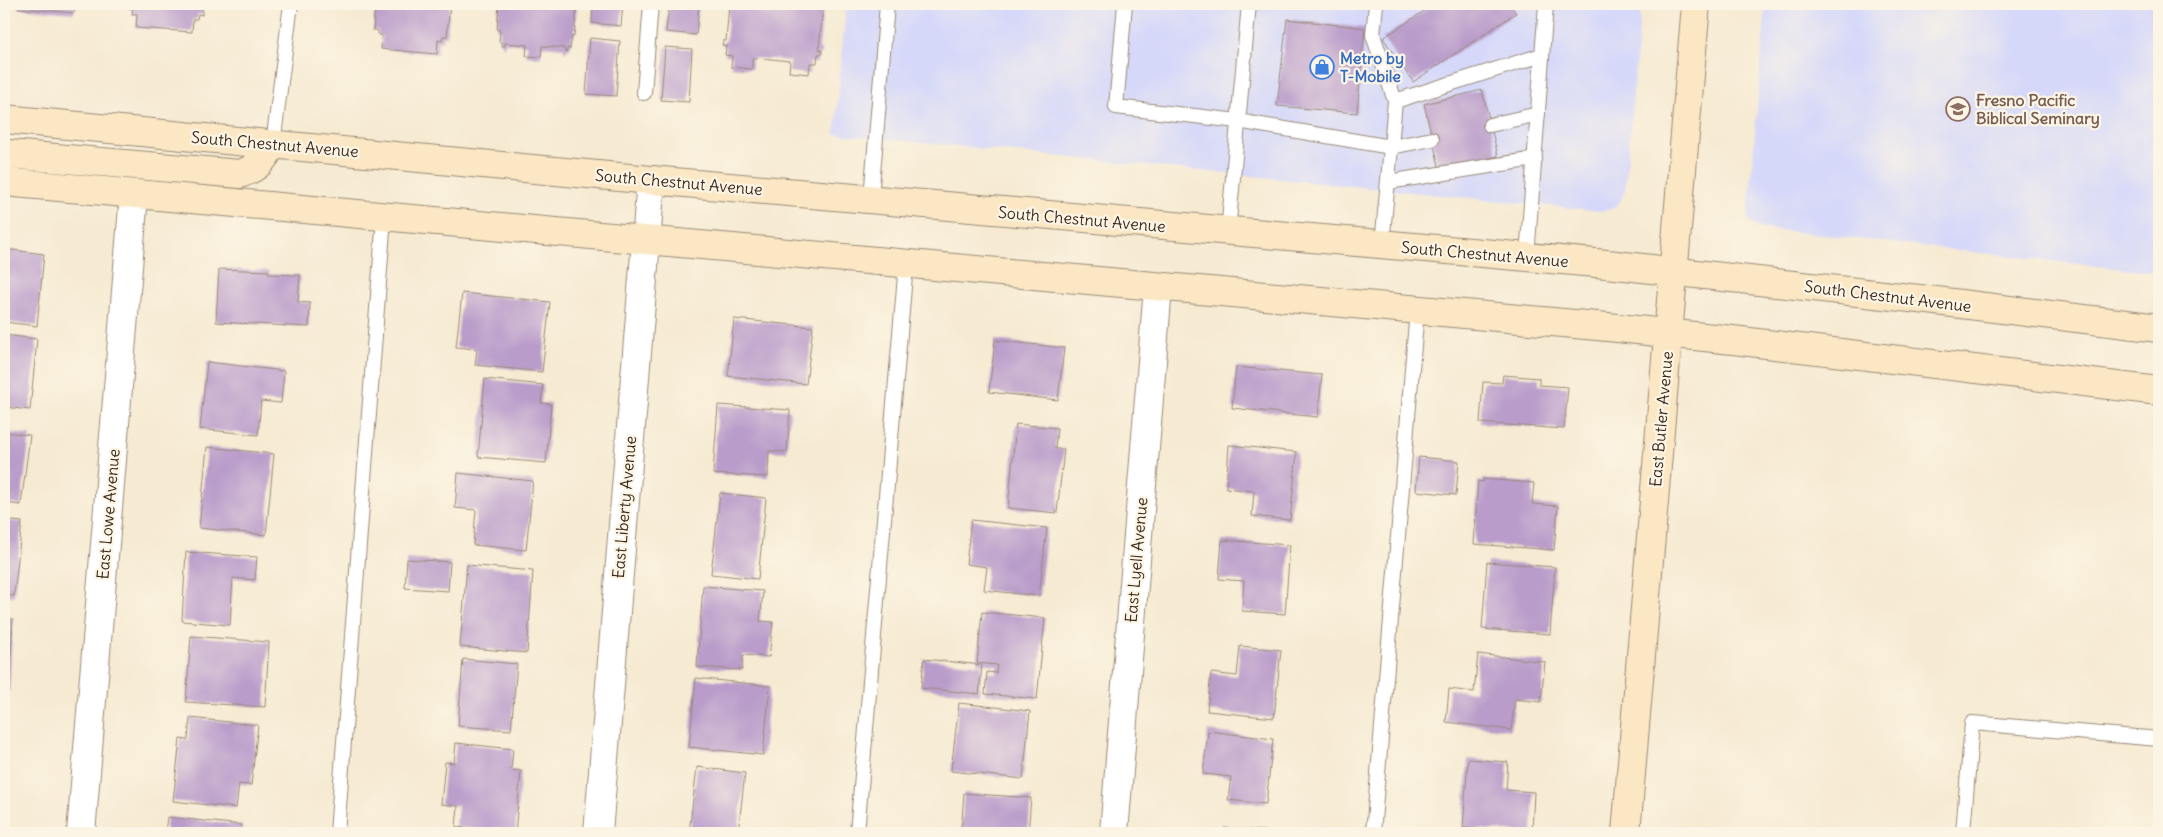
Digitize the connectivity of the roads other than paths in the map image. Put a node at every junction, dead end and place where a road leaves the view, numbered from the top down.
1 (291, 4) edge
2 (651, 4) edge
3 (887, 4) edge
4 (1125, 4) edge
5 (1249, 4) edge
6 (1376, 4) edge
7 (1546, 4) edge
8 (1696, 4) edge
9 (1542, 55) junction
10 (644, 93) dead end
11 (1395, 101) junction
12 (1538, 114) junction
13 (4, 119) edge
14 (1238, 121) junction
15 (1490, 125) dead end
16 (1432, 139) dead end
17 (274, 144) junction
18 (1391, 147) junction
19 (1534, 159) junction
20 (4, 161) edge
21 (651, 180) junction
22 (4, 182) edge
23 (1388, 182) junction
24 (134, 195) junction
25 (871, 198) junction
26 (384, 218) junction
27 (1228, 232) junction
28 (645, 241) junction
29 (1382, 245) junction
30 (1526, 257) junction
31 (906, 264) junction
32 (1674, 272) junction
33 (1158, 287) junction
34 (1417, 310) junction
35 (2159, 328) edge
36 (1668, 334) junction
37 (2159, 391) edge
38 (2159, 739) edge
39 (81, 833) edge
40 (337, 833) edge
41 (598, 833) edge
42 (857, 833) edge
43 (1114, 833) edge
44 (1373, 833) edge
45 (1626, 833) edge
46 (1963, 833) edge

1 - 17 lane
2 - 10 lane
3 - 25 lane
4 - 14 lane
5 - 14 lane
6 - 11 lane
7 - 9 lane
8 - 32 main road, East Butler Avenue
9 - 11 lane
9 - 12 lane
11 - 18 lane
12 - 15 lane
12 - 19 lane
13 - 17 main road, South Chestnut Avenue
14 - 18 lane
14 - 27 lane
16 - 18 lane
17 - 20 main road
17 - 21 main road, South Chestnut Avenue
18 - 23 lane
19 - 23 lane
19 - 30 lane
21 - 25 main road, South Chestnut Avenue
21 - 28 street, East Liberty Avenue
22 - 24 main road
23 - 29 lane
24 - 26 main road
24 - 39 street, East Lowe Avenue
25 - 27 main road, South Chestnut Avenue
26 - 28 main road
26 - 40 lane
27 - 29 main road, South Chestnut Avenue
28 - 31 main road
28 - 41 street, East Liberty Avenue
29 - 30 main road, South Chestnut Avenue
30 - 32 main road, South Chestnut Avenue
31 - 33 main road
31 - 42 lane
32 - 35 main road, South Chestnut Avenue
32 - 36 main road, East Butler Avenue
33 - 34 main road
33 - 43 street, East Lyell Avenue
34 - 36 main road
34 - 44 lane
36 - 37 main road
36 - 45 main road, East Butler Avenue
38 - 46 lane

